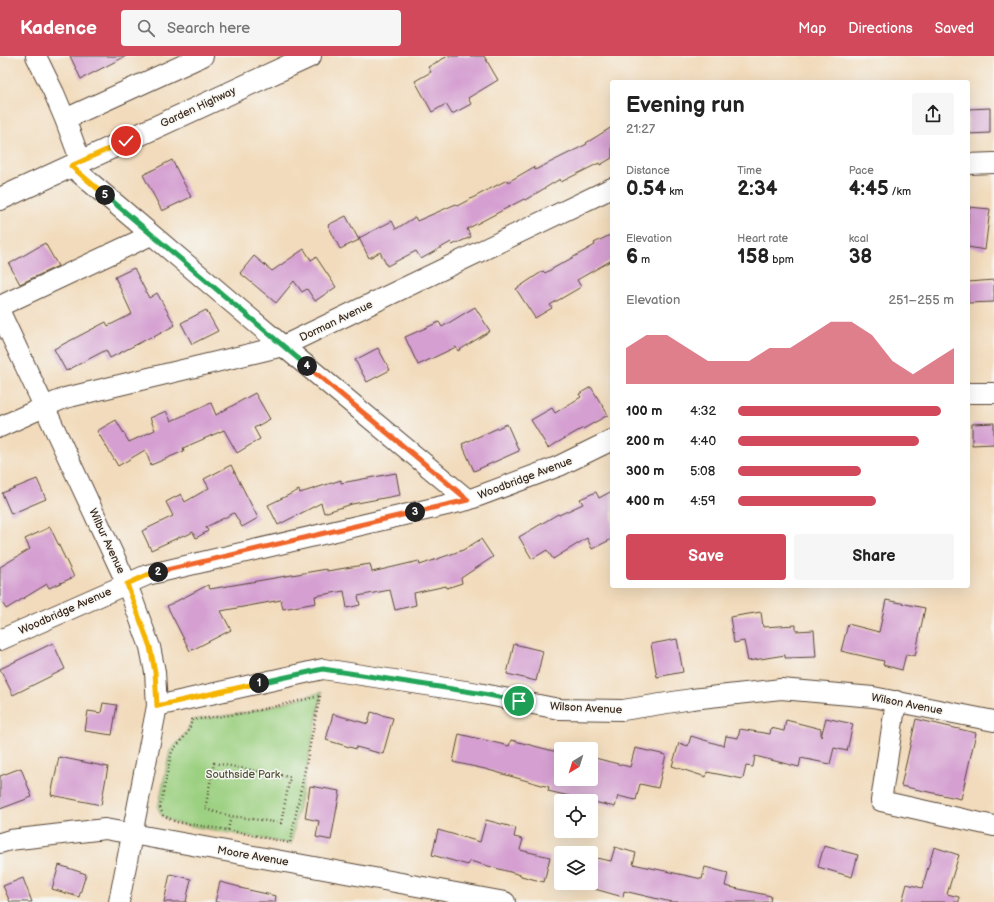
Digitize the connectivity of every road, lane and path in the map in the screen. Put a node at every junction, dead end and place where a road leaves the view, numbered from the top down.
1 (36, 56) edge
2 (203, 56) edge
3 (310, 56) edge
4 (65, 118) junction
5 (994, 163) edge
6 (76, 164) junction
7 (970, 164) edge
8 (610, 189) edge
9 (0, 199) edge
10 (152, 235) junction
11 (0, 306) edge
12 (0, 312) edge
13 (283, 346) junction
14 (970, 393) edge
15 (994, 393) edge
16 (44, 407) junction
17 (0, 426) edge
18 (610, 441) edge
19 (468, 500) junction
20 (127, 584) junction
21 (0, 640) edge
22 (896, 701) junction
23 (157, 706) junction
24 (994, 721) edge
25 (231, 816) junction
26 (994, 826) edge
27 (228, 830) junction
28 (132, 833) junction
29 (0, 843) edge
30 (119, 902) edge
31 (505, 902) edge

1 - 4 street
2 - 4 street
3 - 6 main road, Garden Highway
4 - 6 street
5 - 7 street
6 - 9 main road, Garden Highway
6 - 10 street
8 - 13 street, Dorman Avenue
10 - 11 street
10 - 13 street
12 - 16 street, Wilbur Avenue
13 - 16 street, Dorman Avenue
13 - 19 street
14 - 15 street
16 - 17 street, Dorman Avenue
16 - 20 street, Wilbur Avenue
18 - 19 street, Woodbridge Avenue
19 - 20 street, Woodbridge Avenue
20 - 21 street, Woodbridge Avenue
20 - 23 street, Wilbur Avenue
22 - 23 street, Wilson Avenue
22 - 24 street, Wilson Avenue
22 - 26 street
23 - 28 street, Wilbur Avenue
25 - 25 path
25 - 27 path
27 - 27 path
28 - 29 street, Moore Avenue
28 - 30 street, Wilbur Avenue
28 - 31 street, Moore Avenue

